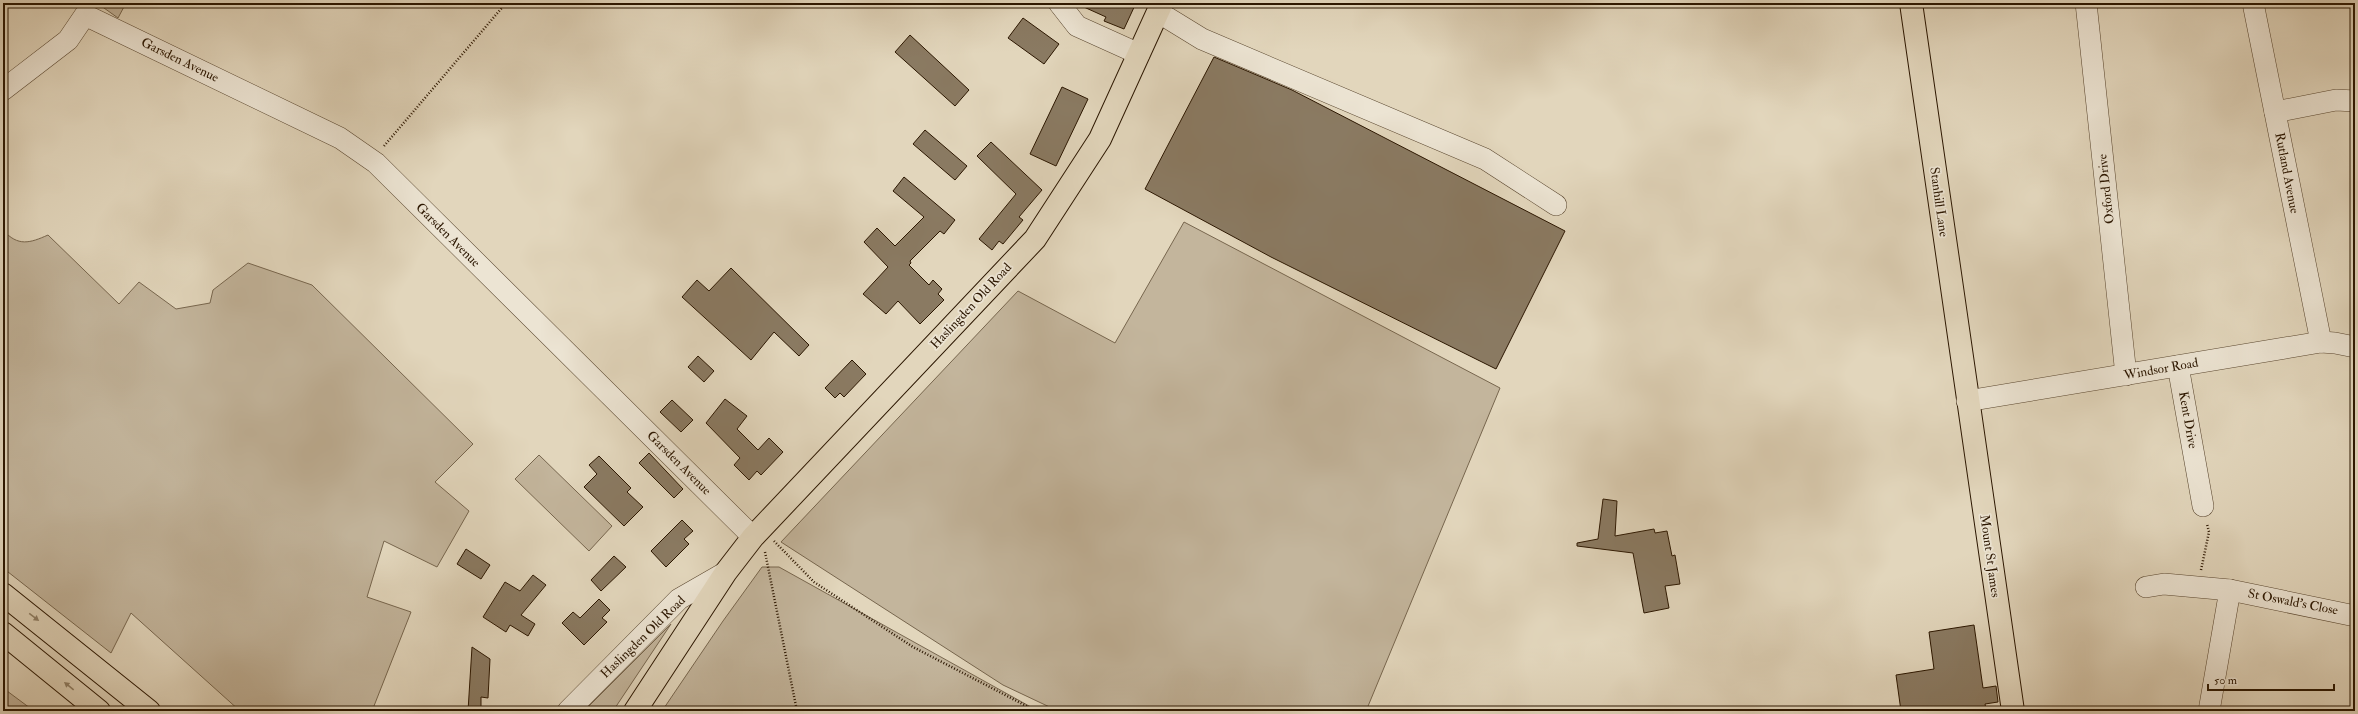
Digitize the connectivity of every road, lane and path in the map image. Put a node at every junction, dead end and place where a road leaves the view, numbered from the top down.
1 (506, 3) edge
2 (1059, 3) edge
3 (1911, 3) edge
4 (2086, 3) edge
5 (2253, 3) edge
6 (1160, 7) edge
7 (1139, 54) junction
8 (3, 90) edge
9 (2355, 101) edge
10 (2275, 112) junction
11 (372, 160) junction
12 (1556, 205) dead end
13 (2321, 342) junction
14 (2355, 347) edge
15 (2178, 366) junction
16 (2126, 375) junction
17 (1967, 400) junction
18 (2203, 506) joint
19 (757, 532) junction
20 (726, 572) junction
21 (2197, 587) junction
22 (2146, 588) dead end
23 (2230, 590) junction
24 (3, 594) edge
25 (2355, 616) edge
26 (3, 633) edge
27 (99, 711) edge
28 (149, 711) edge
29 (568, 711) edge
30 (635, 711) edge
31 (797, 711) edge
32 (1036, 711) edge
33 (2013, 711) edge
34 (2209, 711) edge

1 - 11 path
2 - 7 street
3 - 17 main road, Stanhill Lane
4 - 16 street, Oxford Drive
5 - 10 street, Rutland Avenue
6 - 7 main road, Haslingden Old Road
6 - 12 street
7 - 19 main road, Haslingden Old Road
8 - 11 street, Garsden Avenue
9 - 10 street
10 - 13 street, Rutland Avenue
11 - 19 street, Garsden Avenue
13 - 14 street, Windsor Road
13 - 15 street, Windsor Road
15 - 16 street, Windsor Road
15 - 18 street, Kent Drive
16 - 17 street, Windsor Road
17 - 33 main road, Mount St James
18 - 21 path
19 - 20 main road, Haslingden Old Road
19 - 31 path
19 - 32 path
20 - 29 street, Haslingden Old Road
20 - 30 main road, Haslingden Old Road
21 - 22 street, St Oswald's Close
21 - 23 street, St Oswald's Close
23 - 25 street, St Oswald's Close
23 - 34 street, St Oswald's Close
24 -> 28 main road
27 -> 26 main road

